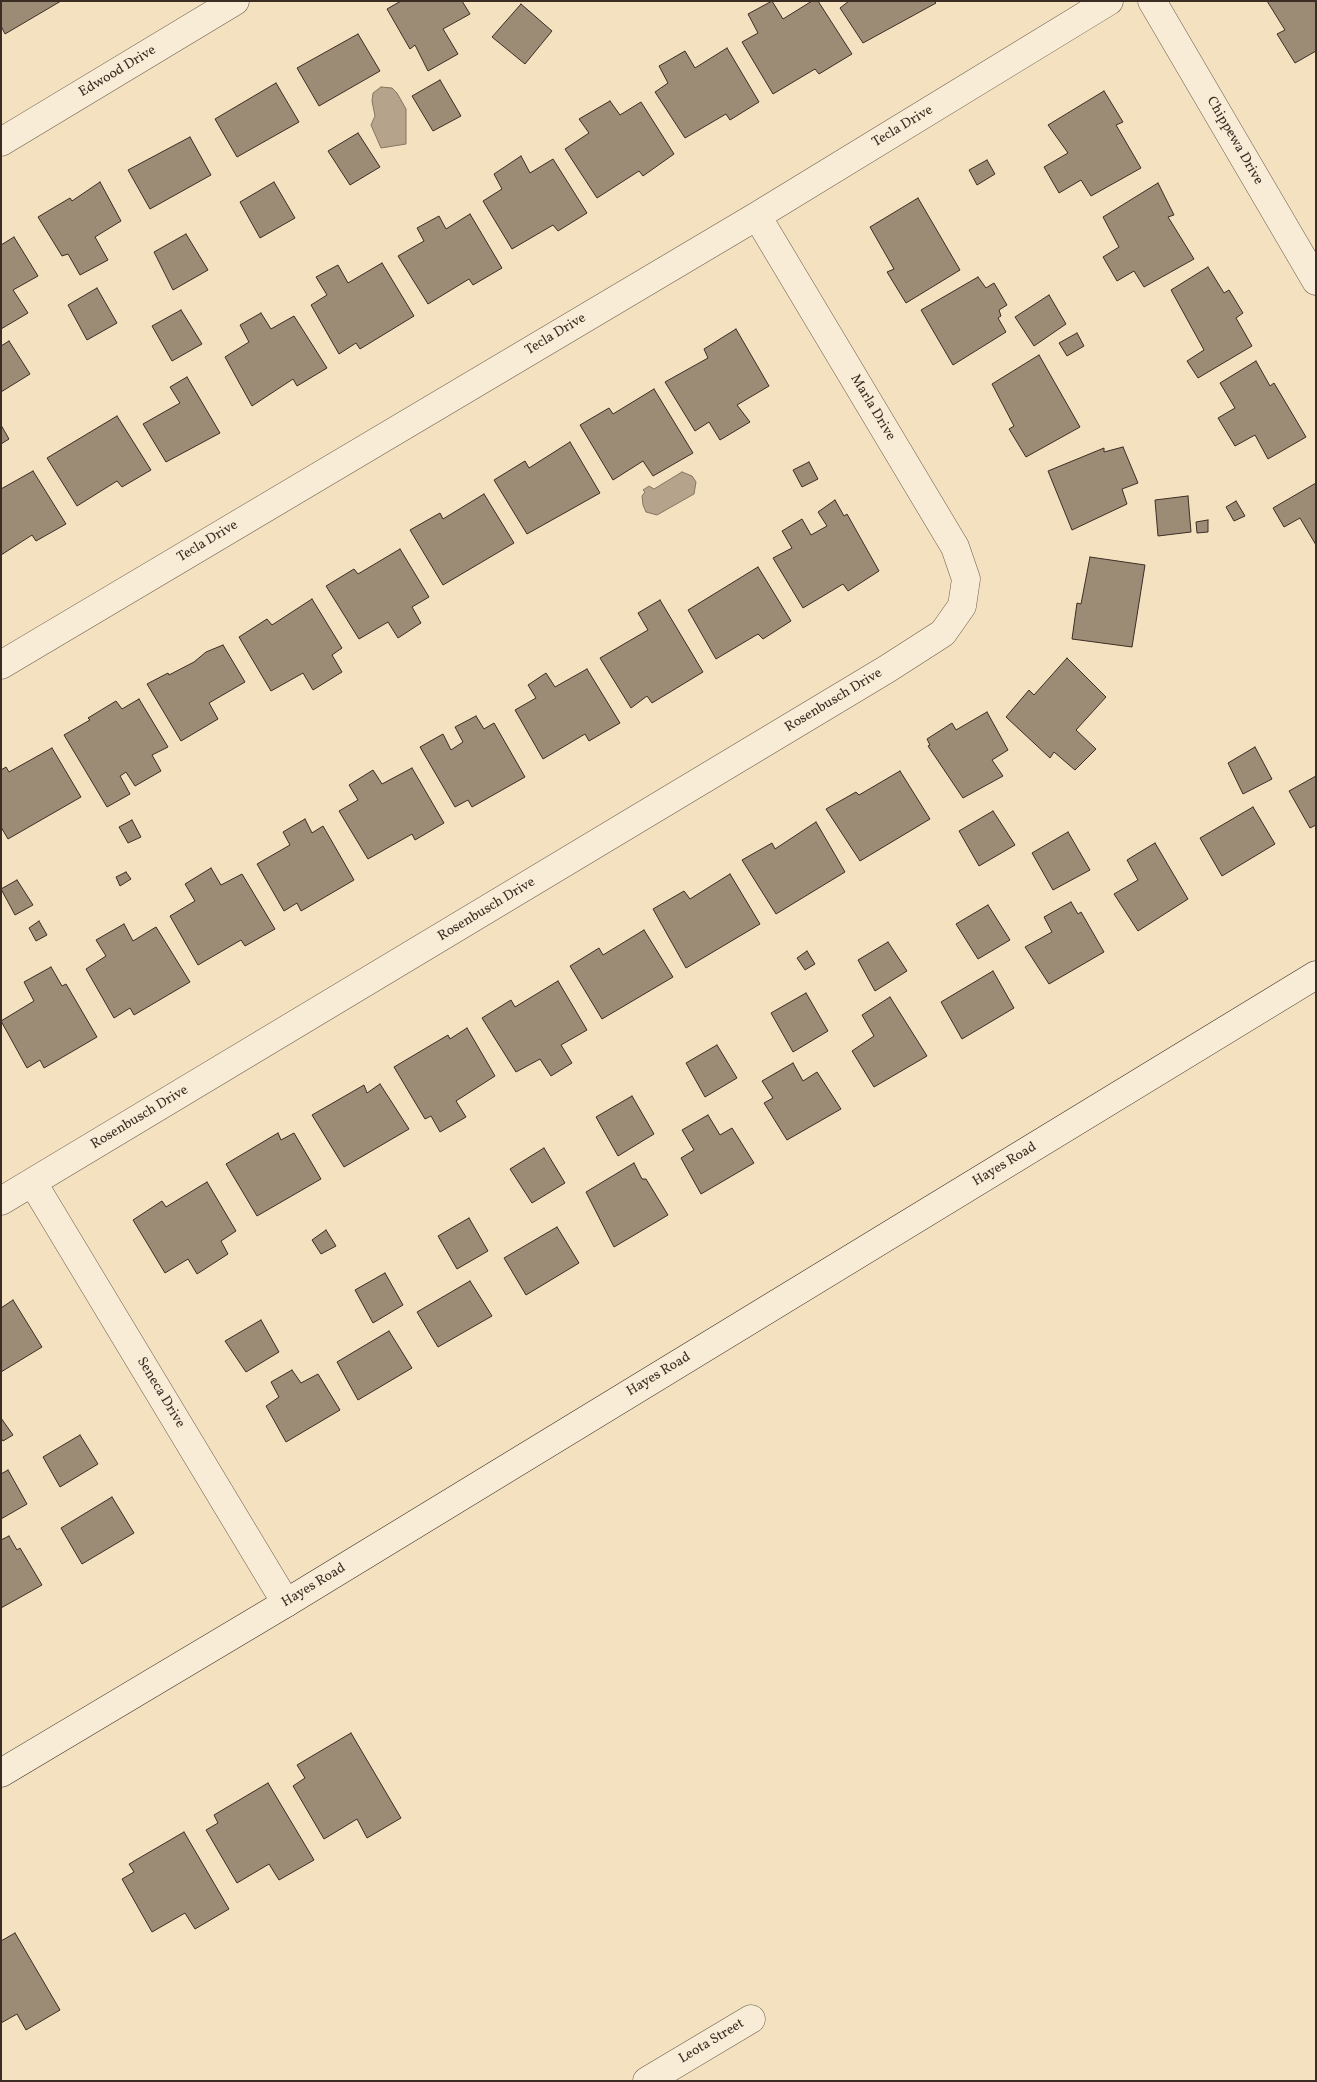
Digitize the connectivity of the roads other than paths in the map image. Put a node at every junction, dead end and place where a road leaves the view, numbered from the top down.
1 (235, 1) edge
2 (1109, 1) edge
3 (1152, 1) edge
4 (1, 142) edge
5 (757, 216) junction
6 (1316, 281) edge
7 (962, 606) joint
8 (1, 665) edge
9 (1316, 975) edge
10 (33, 1183) junction
11 (1, 1202) edge
12 (286, 1603) junction
13 (1, 1773) edge
14 (751, 2019) dead end
15 (647, 2081) edge

1 - 4 street, Edwood Drive
2 - 5 street, Tecla Drive
3 - 6 street, Chippewa Drive
5 - 7 street, Marla Drive
5 - 8 street, Tecla Drive
7 - 10 street, Rosenbusch Drive
9 - 12 street, Hayes Road
10 - 11 street, Rosenbusch Drive
10 - 12 street, Seneca Drive
12 - 13 street, Hayes Road
14 - 15 street, Leota Street

